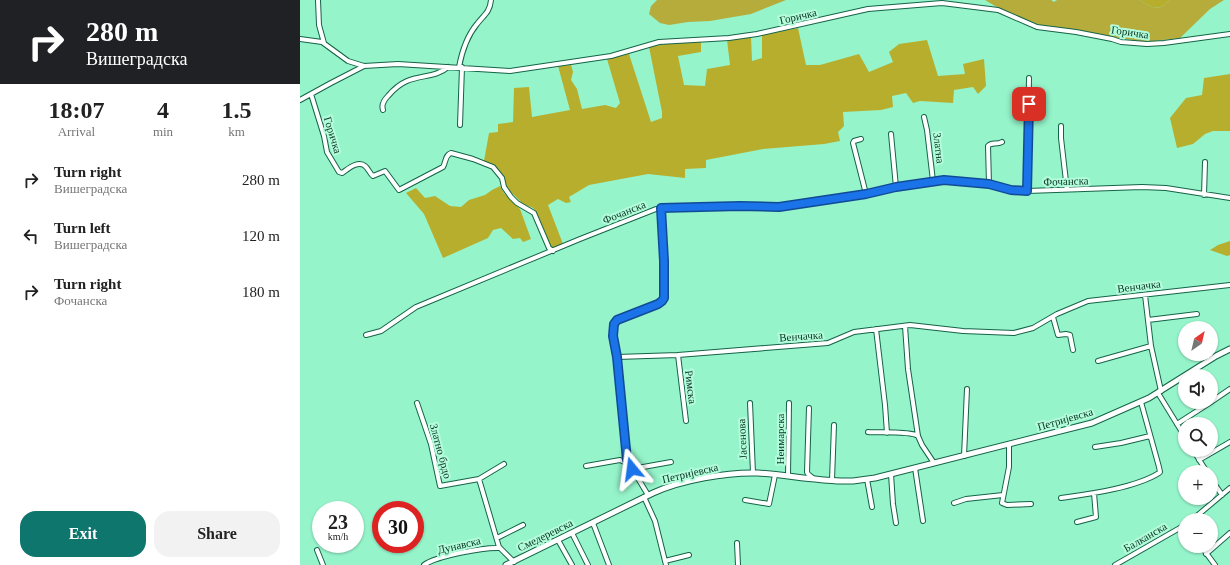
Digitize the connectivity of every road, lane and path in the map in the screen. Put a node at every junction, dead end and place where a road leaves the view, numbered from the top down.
1 (318, 0) edge
2 (491, 0) edge
3 (1230, 34) edge
4 (300, 39) edge
5 (324, 43) junction
6 (364, 66) junction
7 (448, 67) junction
8 (461, 67) junction
9 (1029, 78) dead end
10 (311, 94) junction
11 (300, 100) edge
12 (383, 110) dead end
13 (924, 117) dead end
14 (460, 125) dead end
15 (1061, 126) dead end
16 (891, 134) dead end
17 (861, 139) dead end
18 (1002, 142) dead end
19 (1205, 162) dead end
20 (934, 181) junction
21 (989, 184) junction
22 (896, 187) junction
23 (1067, 190) junction
24 (1027, 191) junction
25 (866, 194) junction
26 (1204, 195) junction
27 (1230, 198) edge
28 (661, 208) junction
29 (553, 251) junction
30 (1230, 285) edge
31 (1145, 295) junction
32 (1197, 314) dead end
33 (1053, 317) junction
34 (1148, 320) junction
35 (905, 326) junction
36 (876, 329) junction
37 (366, 335) dead end
38 (1151, 346) junction
39 (1230, 349) edge
40 (1073, 350) dead end
41 (678, 355) junction
42 (617, 357) junction
43 (1098, 361) dead end
44 (967, 389) dead end
45 (1230, 390) edge
46 (1159, 392) junction
47 (1218, 398) edge
48 (1142, 402) junction
49 (417, 403) dead end
50 (750, 403) dead end
51 (789, 403) dead end
52 (809, 408) dead end
53 (1200, 409) edge
54 (686, 421) dead end
55 (1177, 424) joint
56 (834, 425) dead end
57 (868, 432) dead end
58 (887, 433) junction
59 (918, 436) junction
60 (1150, 436) junction
61 (1230, 442) edge
62 (1009, 445) junction
63 (1095, 447) dead end
64 (964, 456) junction
65 (1196, 457) edge
66 (1198, 460) junction
67 (671, 462) dead end
68 (504, 464) dead end
69 (629, 464) junction
70 (934, 464) junction
71 (1202, 465) edge
72 (586, 466) dead end
73 (915, 468) junction
74 (632, 469) junction
75 (753, 473) junction
76 (891, 474) junction
77 (775, 475) junction
78 (788, 476) junction
79 (479, 479) junction
80 (813, 479) junction
81 (867, 479) junction
82 (832, 480) junction
83 (1230, 488) edge
84 (1218, 489) edge
85 (1094, 493) junction
86 (1003, 495) junction
87 (1222, 495) junction
88 (646, 496) junction
89 (1061, 498) dead end
90 (745, 500) dead end
91 (954, 503) dead end
92 (1030, 504) dead end
93 (872, 508) dead end
94 (1200, 513) edge
95 (922, 521) dead end
96 (593, 522) junction
97 (1077, 522) dead end
98 (896, 523) dead end
99 (522, 525) dead end
100 (1178, 529) edge
101 (572, 533) junction
102 (1230, 533) edge
103 (496, 538) junction
104 (558, 540) junction
105 (737, 543) dead end
106 (500, 548) junction
107 (318, 553) edge
108 (1206, 554) joint
109 (689, 555) dead end
110 (514, 562) junction
111 (665, 563) edge
112 (323, 565) edge
113 (424, 565) edge
114 (506, 565) edge
115 (572, 565) edge
116 (588, 565) edge
117 (609, 565) edge
118 (738, 565) edge
119 (1115, 565) edge
120 (1215, 565) edge

1 - 5 street
2 - 8 street
3 - 8 street, Горичка
4 - 5 street, Горичка
5 - 6 street, Горичка
6 - 7 street, Горичка
6 - 10 street
7 - 8 street, Горичка
7 - 12 street, Горичка
8 - 14 street
9 - 24 street
10 - 11 street
10 - 29 street, Горичка
13 - 20 street, Златна
15 - 23 street
16 - 22 street
17 - 25 street
18 - 21 street
19 - 26 street
20 - 21 street, Фочанска
20 - 22 street, Фочанска
21 - 24 street, Фочанска
22 - 25 street, Фочанска
23 - 24 street, Фочанска
23 - 26 street, Фочанска
25 - 28 street, Фочанска
26 - 27 street, Фочанска
28 - 29 street, Фочанска
28 - 42 street
29 - 37 street, Фочанска
30 - 31 street, Венчачка
31 - 33 street, Венчачка
31 - 34 street
32 - 34 street
33 - 35 street, Венчачка
33 - 40 street
34 - 38 street
35 - 36 street, Венчачка
35 - 59 street
36 - 41 street, Венчачка
36 - 58 street
38 - 43 street
38 - 46 street
39 - 46 main road, Петријевска
41 - 42 street, Венчачка
41 - 54 street, Римска
42 - 69 street
44 - 64 street
45 - 47 street
46 - 48 main road, Петријевска
46 - 55 street
48 - 60 street
48 - 62 main road, Петријевска
49 - 79 street, Златно брдо
50 - 75 street, Јасенова
51 - 78 street, Неимарска
52 - 80 street
53 - 55 street
56 - 82 street
57 - 58 street
58 - 59 street
59 - 70 street
60 - 63 street
60 - 85 street
61 - 66 street
62 - 64 main road, Петријевска
62 - 86 street
64 - 70 main road, Петријевска
65 - 66 street
66 - 71 street
67 - 74 street
68 - 79 street, Златно брдо
69 - 72 street
69 - 74 street
70 - 73 main road, Петријевска
73 - 76 main road, Петријевска
73 - 95 street
74 - 88 street
75 - 77 main road, Петријевска
75 - 88 main road, Петријевска
76 - 81 main road, Петријевска
76 - 98 street
77 - 78 main road, Петријевска
77 - 90 street
78 - 80 main road, Петријевска
79 - 103 street, Дунавска
80 - 82 main road, Петријевска
81 - 82 main road, Петријевска
81 - 93 street
83 - 87 street
84 - 87 street
85 - 89 street
85 - 97 street
86 - 91 street
86 - 92 street
87 - 94 street
88 - 96 main road, Петријевска
88 - 111 street
96 - 101 main road, Смедеревска
96 - 117 street
99 - 103 street, Дунавска
100 - 119 street, Балканска
101 - 104 main road, Смедеревска
101 - 116 street
102 - 108 street
103 - 106 street, Дунавска
104 - 110 main road, Смедеревска
104 - 115 street
105 - 118 street
106 - 110 street, Дунавска
106 - 113 street, Дунавска
107 - 112 street
108 - 120 street
109 - 111 street
110 - 114 main road, Смедеревска

